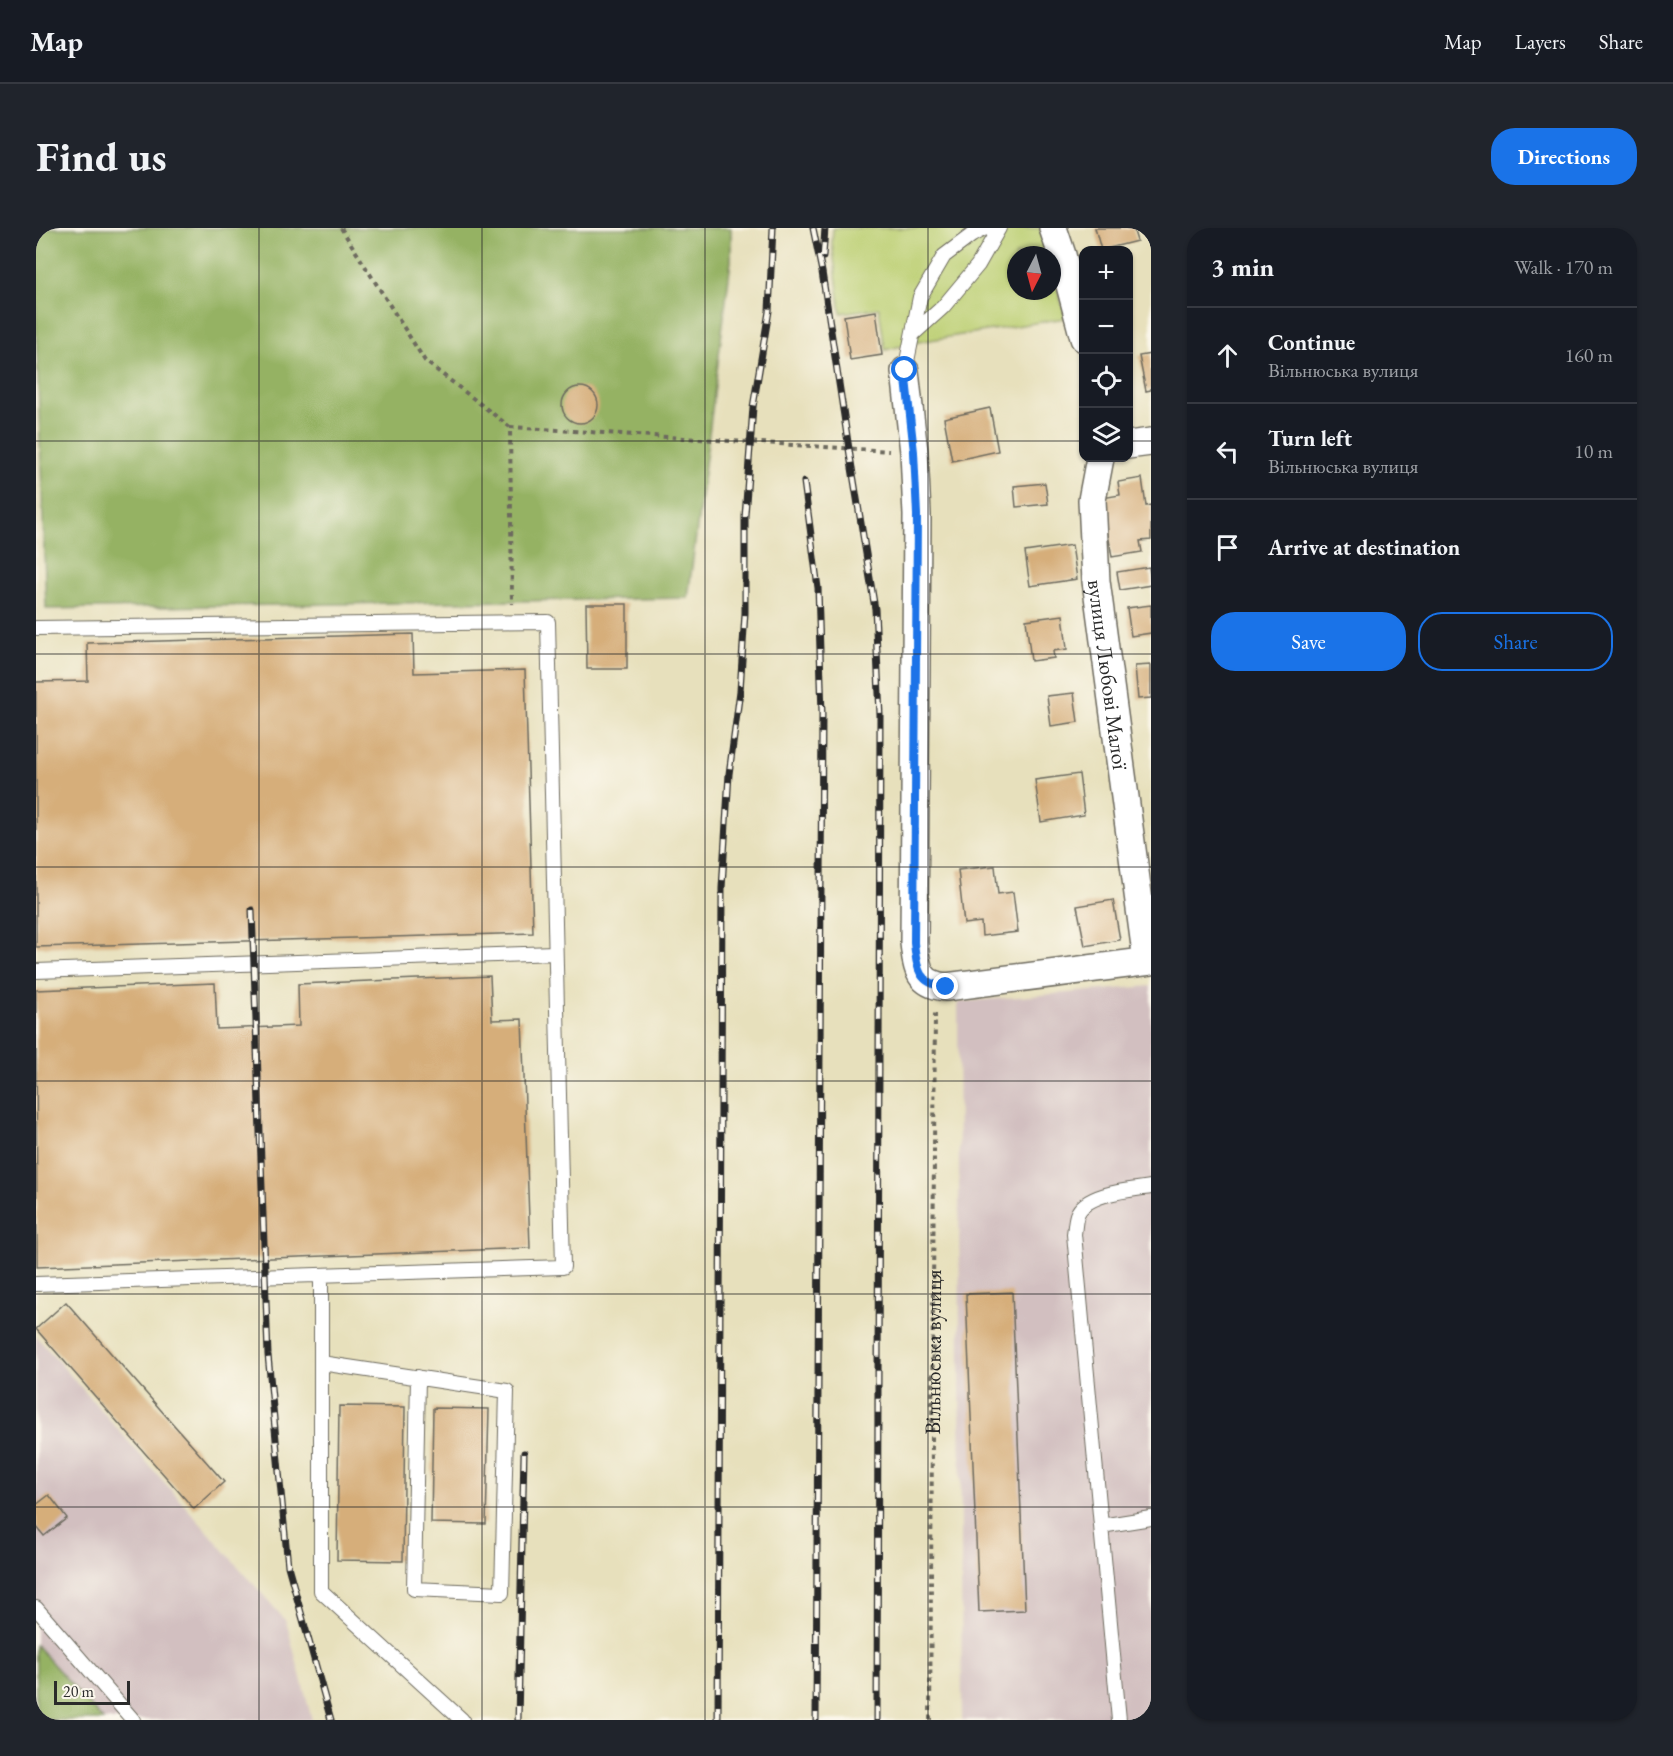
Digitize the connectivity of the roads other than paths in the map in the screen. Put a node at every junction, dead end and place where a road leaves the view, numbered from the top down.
1 (985, 228) edge
2 (999, 228) edge
3 (1053, 228) edge
4 (1079, 322) edge
5 (913, 334) junction
6 (905, 370) joint
7 (1151, 442) edge
8 (1133, 445) edge
9 (1099, 462) edge
10 (36, 628) edge
11 (555, 953) junction
12 (1149, 961) edge
13 (36, 971) edge
14 (1151, 1187) edge
15 (321, 1275) junction
16 (36, 1284) edge
17 (321, 1363) junction
18 (418, 1377) junction
19 (1151, 1518) edge
20 (1101, 1526) junction
21 (36, 1608) edge
22 (133, 1720) edge
23 (462, 1720) edge
24 (1119, 1720) edge

1 - 5 lane
2 - 5 lane
3 - 4 street
5 - 6 lane
6 - 12 street
7 - 8 street
9 - 12 street, вулиця Любові Малої
10 - 11 lane
11 - 13 lane
11 - 15 lane
14 - 20 lane
15 - 16 lane
15 - 17 lane
17 - 18 lane
17 - 23 lane
18 - 18 lane
19 - 20 lane
20 - 24 lane
21 - 22 lane

